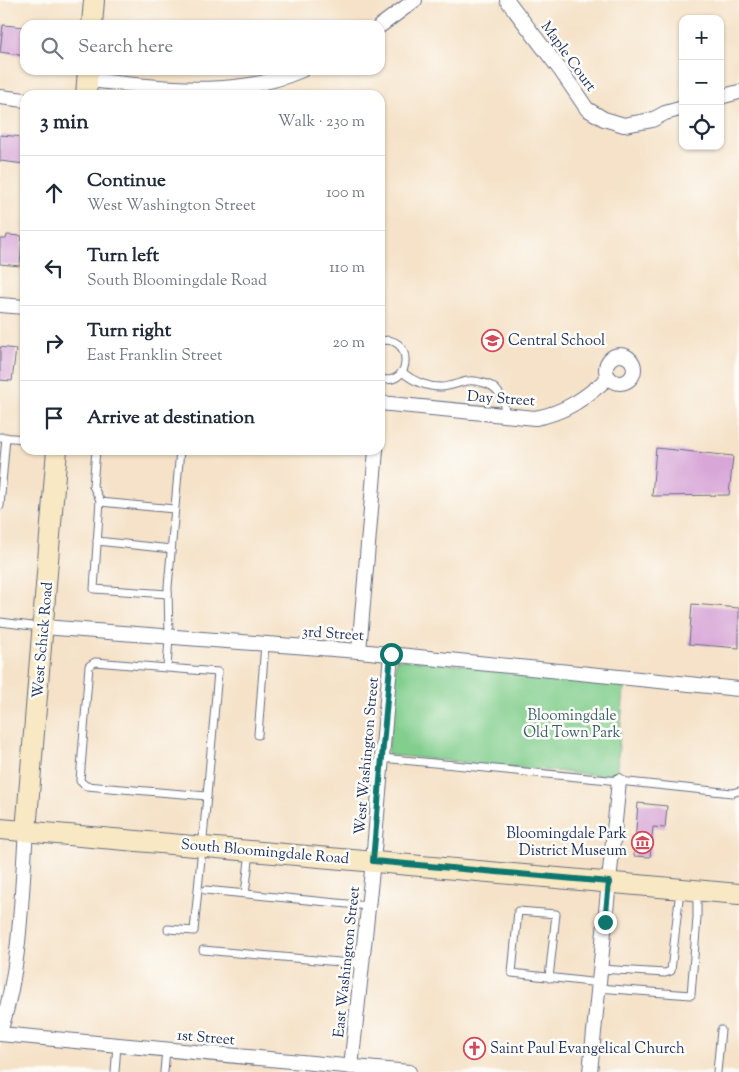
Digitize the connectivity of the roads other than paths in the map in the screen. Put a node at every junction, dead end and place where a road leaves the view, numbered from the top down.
1 (94, 0) edge
2 (415, 0) edge
3 (508, 0) edge
4 (92, 20) edge
5 (385, 22) edge
6 (285, 75) edge
7 (87, 82) edge
8 (188, 90) edge
9 (188, 90) edge
10 (739, 92) edge
11 (0, 97) edge
12 (724, 97) edge
13 (20, 99) edge
14 (679, 109) edge
15 (0, 305) edge
16 (20, 307) edge
17 (385, 340) edge
18 (402, 372) junction
19 (608, 378) dead end
20 (385, 380) edge
21 (385, 404) edge
22 (506, 416) junction
23 (3, 437) edge
24 (20, 439) edge
25 (57, 455) edge
26 (96, 455) edge
27 (179, 455) edge
28 (376, 455) edge
29 (100, 502) junction
30 (0, 506) edge
31 (174, 509) junction
32 (97, 541) junction
33 (171, 549) junction
34 (168, 594) junction
35 (0, 622) edge
36 (43, 627) junction
37 (169, 637) junction
38 (265, 644) junction
39 (360, 651) junction
40 (391, 654) junction
41 (166, 668) junction
42 (739, 689) edge
43 (258, 735) dead end
44 (382, 758) junction
45 (619, 780) junction
46 (739, 791) edge
47 (207, 796) junction
48 (0, 829) edge
49 (26, 831) junction
50 (203, 846) junction
51 (250, 850) junction
52 (373, 861) junction
53 (609, 882) junction
54 (205, 890) dead end
55 (689, 890) junction
56 (245, 894) junction
57 (739, 894) edge
58 (368, 906) junction
59 (168, 929) dead end
60 (202, 950) dead end
61 (362, 964) junction
62 (600, 969) junction
63 (549, 978) junction
64 (598, 986) junction
65 (721, 1030) dead end
66 (0, 1033) edge
67 (117, 1045) junction
68 (166, 1049) junction
69 (351, 1067) junction
70 (115, 1072) edge
71 (164, 1072) edge
72 (409, 1072) edge
73 (590, 1072) edge
74 (717, 1072) edge

1 - 4 main road
2 - 5 street
3 - 14 street, Maple Court
6 - 9 street
7 - 8 street
10 - 12 street
11 - 13 street
15 - 16 street
17 - 18 lane
18 - 20 lane
18 - 22 lane
19 - 22 street, Day Street
21 - 22 street, Day Street
23 - 24 lane
23 - 30 lane
25 - 36 main road, West Schick Road
26 - 29 lane
27 - 31 lane
28 - 39 street
29 - 31 lane
29 - 32 lane
31 - 33 lane
32 - 33 lane
32 - 34 lane
33 - 34 lane
34 - 37 lane
35 - 36 lane
36 - 37 street, 3rd Street
36 - 49 main road, West Schick Road
37 - 38 street, 3rd Street
37 - 41 lane
38 - 39 street, 3rd Street
38 - 43 lane
39 - 40 street, 3rd Street
40 - 42 street, 3rd Street
40 - 44 street, West Washington Street
41 - 47 lane
41 - 47 lane
44 - 45 lane
44 - 52 street, West Washington Street
45 - 46 lane
45 - 53 street
47 - 50 lane
48 - 49 main road, South Bloomingdale Road
49 - 50 main road, South Bloomingdale Road
49 - 66 street
50 - 51 main road, South Bloomingdale Road
50 - 59 lane
51 - 52 main road, South Bloomingdale Road
51 - 56 lane
52 - 53 main road, South Bloomingdale Road
52 - 58 street, East Washington Street
53 - 55 main road, South Bloomingdale Road
53 - 62 street
54 - 56 lane
55 - 57 main road, South Bloomingdale Road
55 - 62 lane
55 - 64 lane
56 - 58 lane
58 - 61 street, East Washington Street
60 - 61 lane
61 - 69 street, East Washington Street
62 - 64 street
63 - 63 lane
63 - 64 lane
64 - 73 street
65 - 74 lane
66 - 67 street, 1st Street
67 - 68 street, 1st Street
67 - 70 lane
68 - 69 street, 1st Street
68 - 71 lane
69 - 72 street, 1st Street

